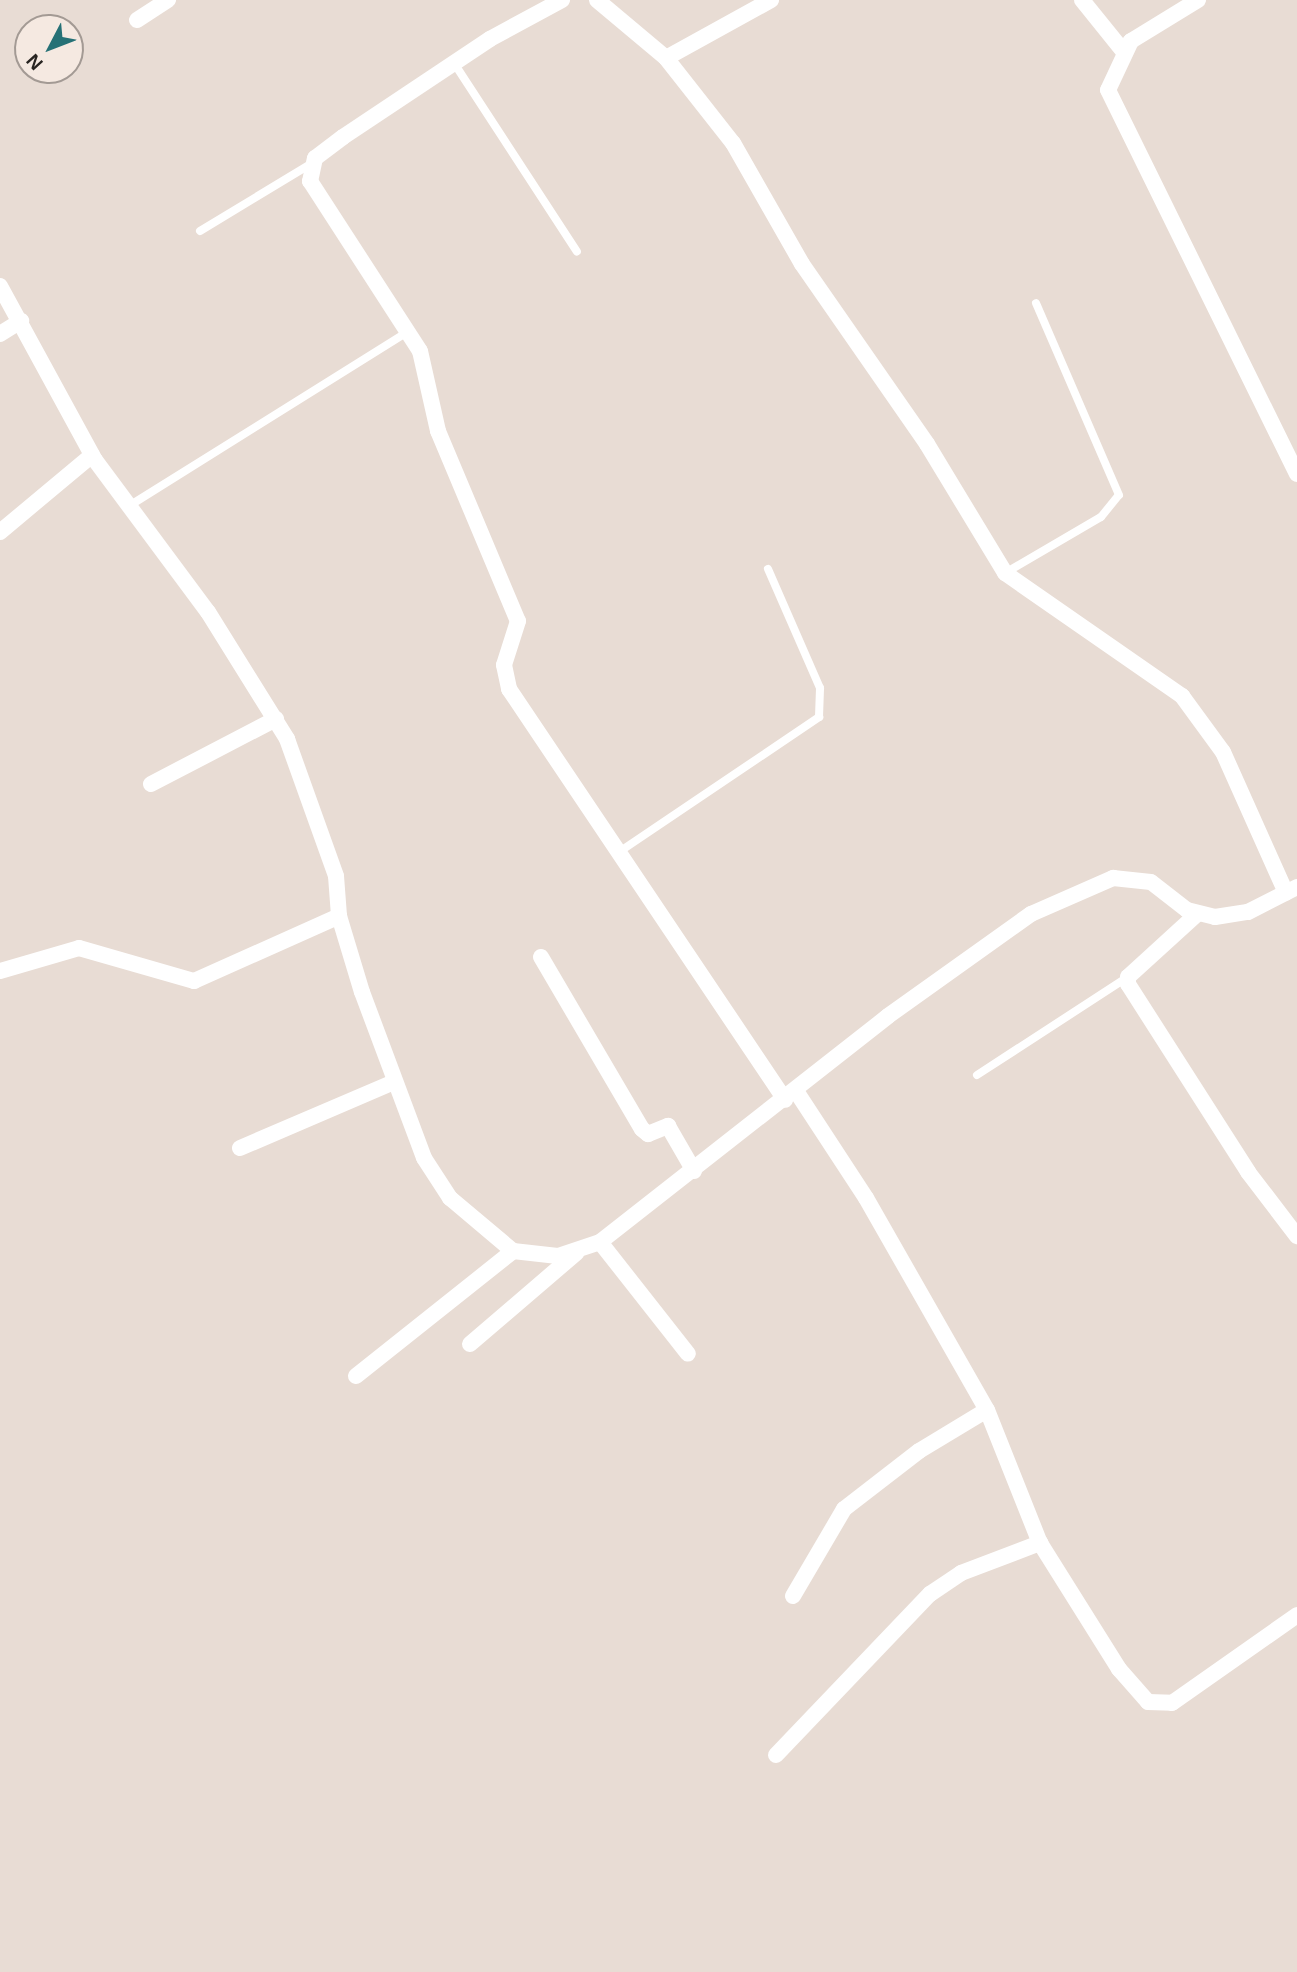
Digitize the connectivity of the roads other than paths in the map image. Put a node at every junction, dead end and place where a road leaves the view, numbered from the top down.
1 (168, 0) edge
2 (562, 0) edge
3 (597, 0) edge
4 (771, 0) edge
5 (1082, 0) edge
6 (1198, 0) edge
7 (137, 20) dead end
8 (1124, 52) junction
9 (666, 58) junction
10 (454, 63) junction
11 (309, 165) junction
12 (200, 231) dead end
13 (578, 252) dead end
14 (0, 286) edge
15 (1035, 303) dead end
16 (21, 321) junction
17 (407, 332) junction
18 (0, 334) edge
19 (92, 454) junction
20 (1297, 474) edge
21 (129, 506) junction
22 (0, 532) edge
23 (768, 569) dead end
24 (1005, 573) junction
25 (276, 719) junction
26 (151, 783) dead end
27 (622, 850) junction
28 (1292, 890) edge
29 (1197, 914) junction
30 (339, 916) junction
31 (541, 957) dead end
32 (0, 971) edge
33 (1128, 977) junction
34 (977, 1075) dead end
35 (392, 1083) junction
36 (791, 1096) junction
37 (240, 1148) dead end
38 (694, 1171) junction
39 (1297, 1236) edge
40 (600, 1241) junction
41 (581, 1249) junction
42 (513, 1251) junction
43 (470, 1344) dead end
44 (688, 1354) dead end
45 (356, 1376) dead end
46 (986, 1410) junction
47 (1040, 1543) junction
48 (793, 1596) dead end
49 (1297, 1615) edge
50 (776, 1755) dead end

1 - 7 street
2 - 10 street
3 - 9 street
4 - 9 street
5 - 8 street
6 - 8 street
8 - 20 street
9 - 24 street
10 - 11 street
10 - 13 lane
11 - 12 lane
11 - 17 street
14 - 16 street
15 - 24 lane
16 - 18 street
16 - 19 street
17 - 21 lane
17 - 27 street
19 - 21 street
19 - 22 street
21 - 25 street
23 - 27 lane
24 - 28 street
25 - 26 street
25 - 30 street
27 - 36 street
28 - 29 street
29 - 33 street
29 - 36 street
30 - 32 street
30 - 35 street
31 - 38 street
33 - 34 lane
33 - 39 street
35 - 37 street
35 - 42 street
36 - 38 street
36 - 46 street
38 - 40 street
40 - 41 street
40 - 44 street
41 - 42 street
41 - 43 street
42 - 45 street
46 - 47 street
46 - 48 street
47 - 49 street
47 - 50 street

